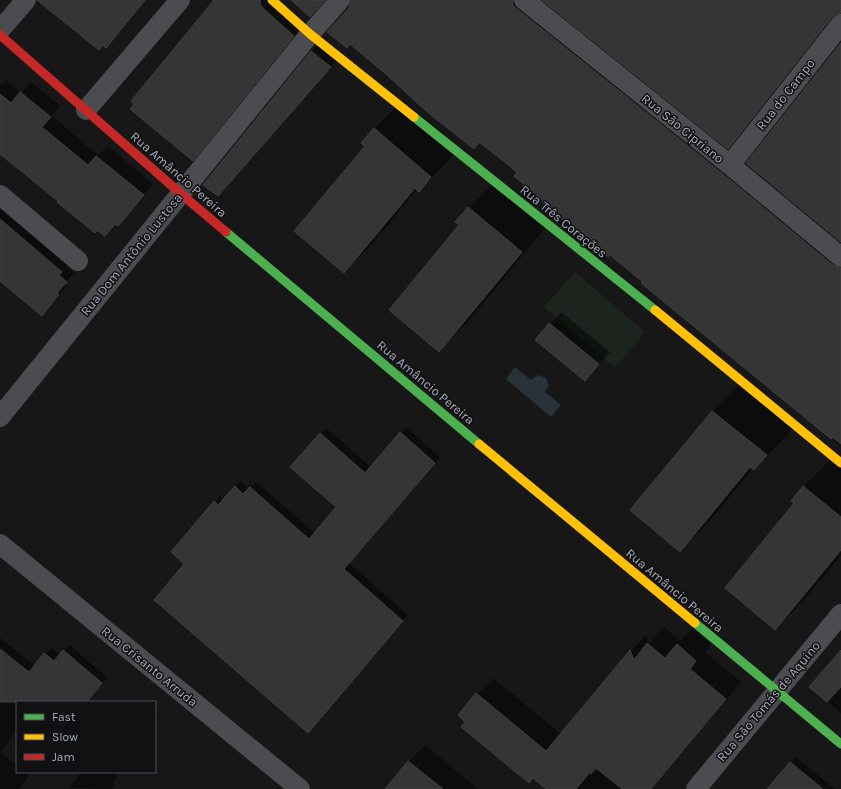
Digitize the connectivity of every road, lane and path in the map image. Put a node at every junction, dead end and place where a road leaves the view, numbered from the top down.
1 (26, 0) edge
2 (180, 0) edge
3 (272, 0) edge
4 (340, 0) edge
5 (524, 0) edge
6 (841, 24) edge
7 (0, 30) edge
8 (310, 34) junction
9 (0, 35) edge
10 (86, 110) junction
11 (730, 165) junction
12 (180, 193) junction
13 (0, 195) edge
14 (841, 257) edge
15 (78, 261) dead end
16 (0, 417) edge
17 (841, 463) edge
18 (0, 544) edge
19 (841, 614) edge
20 (777, 691) junction
21 (841, 744) edge
22 (300, 789) edge
23 (696, 789) edge

1 - 7 street
2 - 10 street
3 - 8 street, Rua Três Corações
4 - 8 street, Rua Dom Antônio Lustosa
5 - 11 street, Rua São Cipriano
6 - 11 street, Rua do Campo
8 - 12 street, Rua Dom Antônio Lustosa
8 - 17 street, Rua Três Corações
9 - 10 street, Rua Amâncio Pereira
10 - 12 street, Rua Amâncio Pereira
11 - 14 street, Rua São Cipriano
12 - 16 street, Rua Dom Antônio Lustosa
12 - 20 street, Rua Amâncio Pereira
13 - 15 street
18 - 22 street, Rua Crisanto Arruda
19 - 20 street, Rua São Tomás de Aquino
20 - 21 street, Rua Amâncio Pereira
20 - 23 street, Rua São Tomás de Aquino

